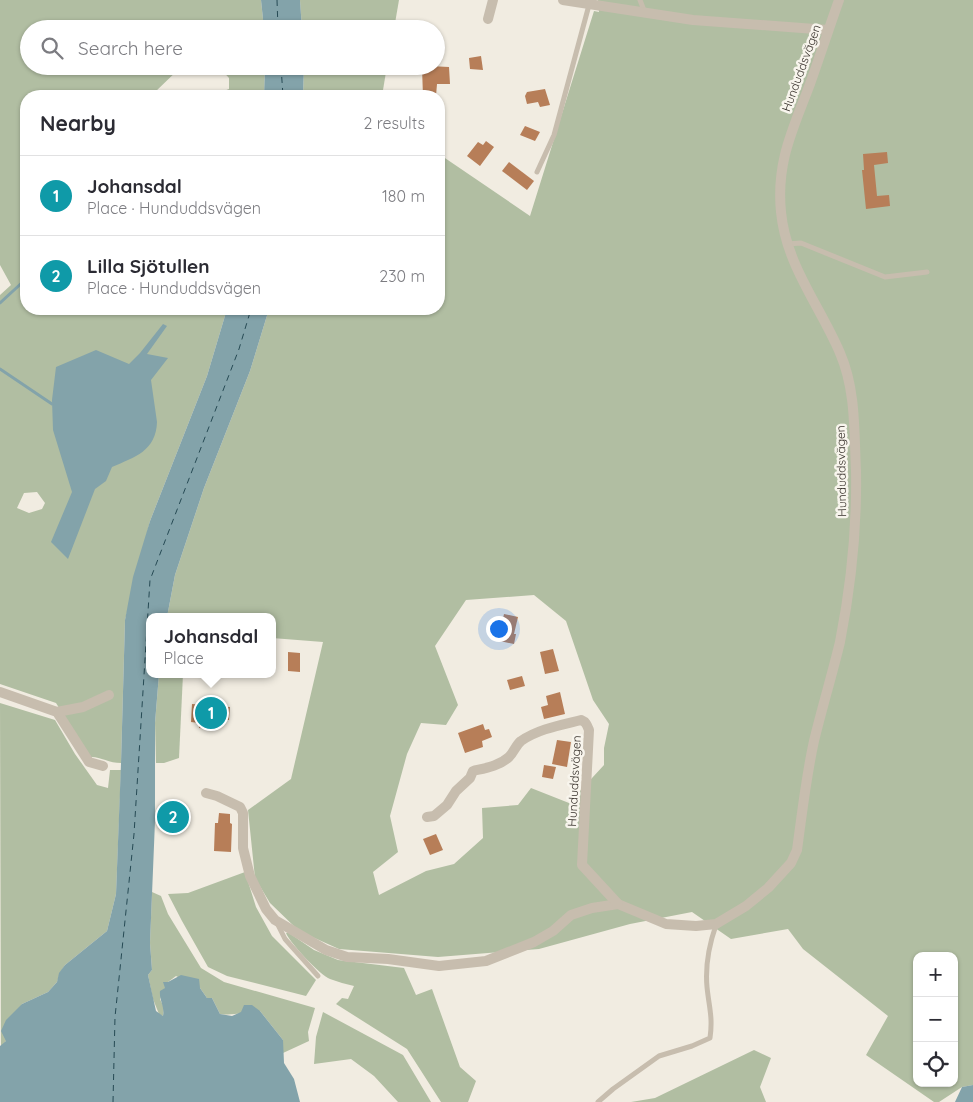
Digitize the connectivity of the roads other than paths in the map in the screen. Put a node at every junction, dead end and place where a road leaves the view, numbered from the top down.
1 (493, 0) edge
2 (563, 0) edge
3 (640, 0) edge
4 (839, 0) edge
5 (589, 5) junction
6 (645, 13) junction
7 (488, 19) dead end
8 (828, 30) junction
9 (537, 172) dead end
10 (787, 244) junction
11 (927, 272) dead end
12 (0, 692) edge
13 (109, 695) dead end
14 (57, 712) junction
15 (103, 766) dead end
16 (206, 793) dead end
17 (426, 817) dead end
18 (618, 904) junction
19 (275, 920) junction
20 (716, 924) junction
21 (318, 976) dead end
22 (598, 1102) edge

1 - 7 street
2 - 5 street
3 - 6 lane
4 - 8 street, Hunduddsvägen
5 - 6 street
5 - 9 lane
6 - 8 street
8 - 10 street, Hunduddsvägen
10 - 11 lane
10 - 20 street, Hunduddsvägen
12 - 14 street
13 - 14 street
14 - 15 street
16 - 19 street
17 - 18 street, Hunduddsvägen
18 - 19 street
18 - 20 street, Hunduddsvägen
19 - 21 lane
20 - 22 lane

